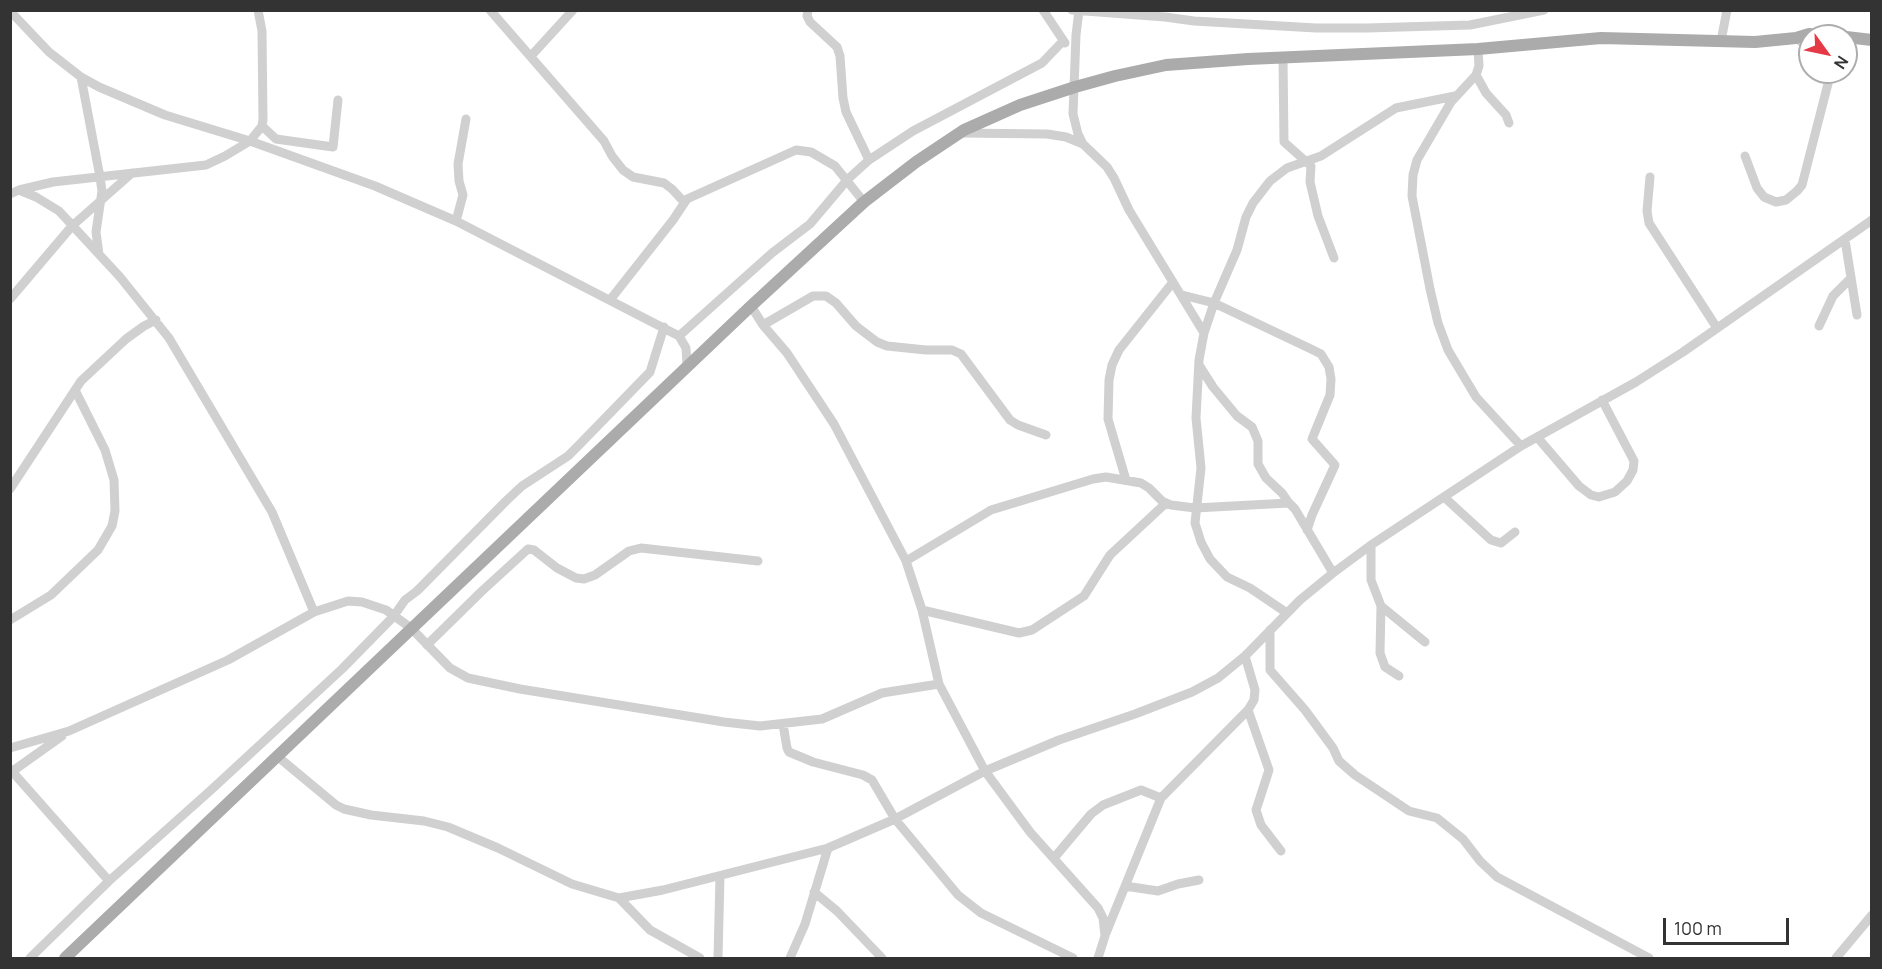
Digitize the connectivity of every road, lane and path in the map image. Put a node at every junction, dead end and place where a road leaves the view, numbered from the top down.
1 (258, 10) edge
2 (490, 10) edge
3 (573, 10) edge
4 (808, 10) edge
5 (1043, 10) edge
6 (1072, 10) edge
7 (1544, 10) edge
8 (1727, 10) edge
9 (10, 11) edge
10 (1079, 11) edge
11 (1507, 15) edge
12 (1796, 38) edge
13 (1063, 41) junction
14 (1721, 41) junction
15 (1478, 49) junction
16 (1075, 53) junction
17 (531, 56) junction
18 (1283, 58) junction
19 (1476, 75) junction
20 (81, 77) junction
21 (1829, 84) edge
22 (1075, 87) junction
23 (1455, 96) junction
24 (338, 100) dead end
25 (466, 119) dead end
26 (1509, 123) dead end
27 (262, 126) junction
28 (960, 133) junction
29 (250, 141) junction
30 (1083, 144) junction
31 (1744, 156) dead end
32 (869, 160) junction
33 (1307, 162) junction
34 (134, 172) junction
35 (100, 177) junction
36 (1650, 177) dead end
37 (848, 179) junction
38 (15, 192) edge
39 (101, 199) junction
40 (684, 202) junction
41 (864, 202) junction
42 (1872, 220) edge
43 (456, 221) junction
44 (72, 226) junction
45 (1845, 240) junction
46 (99, 254) junction
47 (1334, 258) dead end
48 (1851, 278) junction
49 (1173, 282) junction
50 (1182, 295) junction
51 (10, 299) edge
52 (610, 300) junction
53 (1214, 303) junction
54 (750, 306) junction
55 (1857, 315) dead end
56 (156, 320) junction
57 (763, 325) junction
58 (1819, 326) dead end
59 (664, 327) junction
60 (1717, 328) junction
61 (1204, 333) junction
62 (679, 336) junction
63 (687, 365) junction
64 (1199, 365) junction
65 (75, 390) junction
66 (1602, 400) junction
67 (1046, 435) dead end
68 (1537, 437) junction
69 (1521, 446) junction
70 (1126, 480) junction
71 (10, 489) edge
72 (1444, 497) junction
73 (1166, 503) junction
74 (1289, 503) junction
75 (1195, 508) junction
76 (1307, 530) junction
77 (1515, 532) dead end
78 (1371, 545) junction
79 (758, 561) dead end
80 (906, 561) junction
81 (1333, 573) junction
82 (1381, 606) junction
83 (922, 610) junction
84 (314, 612) junction
85 (1287, 613) junction
86 (393, 617) junction
87 (10, 620) edge
88 (411, 628) junction
89 (1270, 630) junction
90 (1425, 642) dead end
91 (427, 645) junction
92 (1245, 656) junction
93 (1399, 676) dead end
94 (939, 684) junction
95 (1248, 710) junction
96 (783, 724) junction
97 (69, 731) junction
98 (10, 747) edge
99 (277, 756) junction
100 (11, 771) edge
101 (985, 771) junction
102 (1161, 798) junction
103 (895, 819) junction
104 (828, 848) junction
105 (1281, 851) dead end
106 (1054, 858) junction
107 (720, 876) junction
108 (1199, 880) dead end
109 (109, 881) junction
110 (1125, 886) junction
111 (814, 892) junction
112 (619, 898) junction
113 (1872, 915) edge
114 (1105, 936) junction
115 (30, 958) edge
116 (65, 958) edge
117 (700, 958) edge
118 (718, 958) edge
119 (790, 958) edge
120 (882, 958) edge
121 (1073, 958) edge
122 (1098, 958) edge
123 (1649, 958) edge
124 (1836, 958) edge

1 - 27 street
2 - 17 street
3 - 17 street
4 - 32 street
5 - 13 street
6 - 10 street
7 - 11 street
8 - 14 street
9 - 20 street
10 - 11 street
10 - 16 street
12 - 14 main road
13 - 16 street
13 - 32 street
14 - 15 main road
15 - 18 main road
15 - 19 street
16 - 22 street
17 - 40 street
18 - 22 main road
18 - 33 street
19 - 23 street
19 - 26 street
20 - 29 street
20 - 35 street
21 - 31 street
22 - 28 main road
22 - 30 street
23 - 33 street
23 - 69 street
24 - 27 street
25 - 43 street
27 - 29 street
28 - 30 street
28 - 41 main road
29 - 34 street
29 - 43 street
30 - 49 street
32 - 37 street
33 - 47 street
33 - 53 street
34 - 35 street
34 - 39 street
35 - 38 street
35 - 39 street
36 - 60 street
37 - 40 street
37 - 41 street
37 - 62 street
38 - 44 street
39 - 44 street
39 - 46 street
40 - 52 street
41 - 54 main road
42 - 45 street
43 - 52 street
44 - 46 street
44 - 51 street
45 - 48 street
45 - 60 street
46 - 56 street
48 - 55 street
48 - 58 street
49 - 50 street
49 - 70 street
50 - 53 street
50 - 61 street
52 - 59 street
53 - 61 street
53 - 76 street
54 - 57 street
54 - 63 main road
56 - 65 street
56 - 84 street
57 - 67 street
57 - 80 street
59 - 62 street
59 - 86 street
60 - 66 street
61 - 64 street
62 - 63 street
63 - 88 main road
64 - 74 street
64 - 75 street
65 - 71 street
65 - 87 street
66 - 68 street
66 - 68 street
68 - 69 street
69 - 72 street
70 - 73 street
70 - 80 street
72 - 77 street
72 - 78 street
73 - 75 street
73 - 83 street
74 - 75 street
74 - 76 street
75 - 85 street
76 - 81 street
78 - 81 street
78 - 82 street
79 - 91 street
80 - 83 street
81 - 85 street
82 - 90 street
82 - 93 street
83 - 94 street
84 - 86 street
84 - 97 street
85 - 89 street
86 - 88 street
86 - 109 street
88 - 91 street
88 - 99 main road
89 - 92 street
89 - 123 street
91 - 96 street
92 - 95 street
92 - 101 street
94 - 96 street
94 - 101 street
95 - 102 street
95 - 105 street
96 - 103 street
97 - 98 street
97 - 100 street
99 - 112 street
99 - 116 main road
100 - 109 street
101 - 103 street
101 - 106 street
102 - 106 street
102 - 110 street
103 - 104 street
103 - 121 street
104 - 107 street
104 - 111 street
106 - 114 street
107 - 112 street
107 - 118 street
108 - 110 street
109 - 115 street
110 - 114 street
111 - 119 street
111 - 120 street
112 - 117 street
113 - 124 street
114 - 122 street

